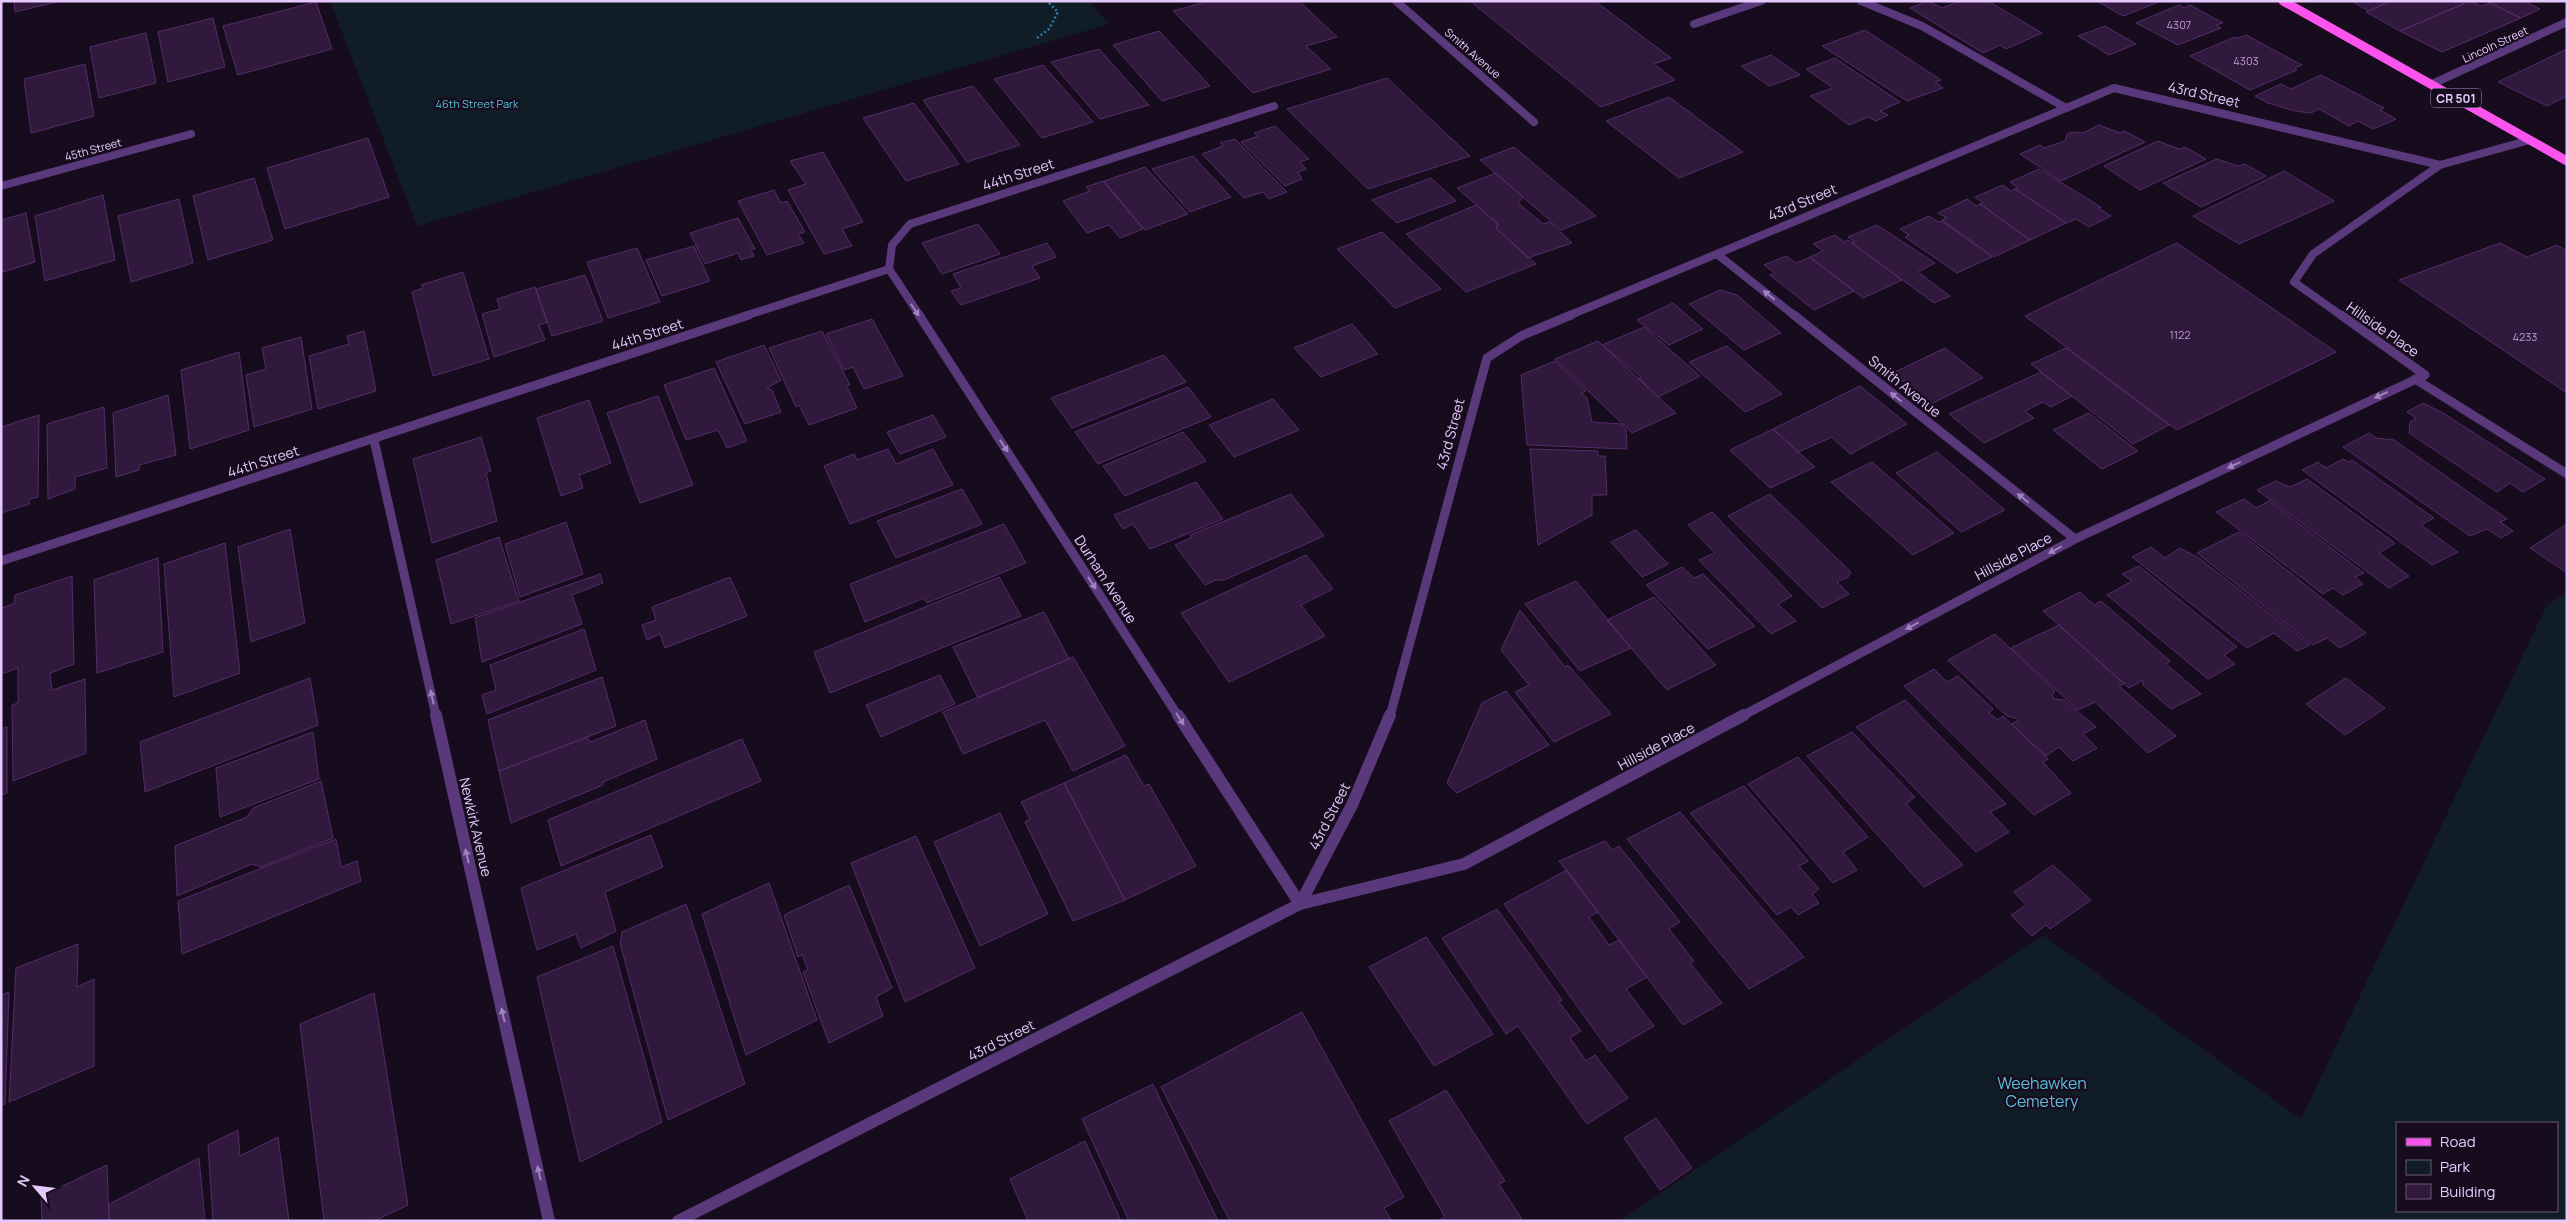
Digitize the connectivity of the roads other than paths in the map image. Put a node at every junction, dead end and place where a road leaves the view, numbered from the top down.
1 (1396, 1) edge
2 (1761, 1) edge
3 (1861, 1) edge
4 (2283, 1) edge
5 (2567, 22) edge
6 (1694, 24) dead end
7 (2432, 84) junction
8 (1274, 106) dead end
9 (2066, 108) junction
10 (1534, 122) dead end
11 (191, 134) dead end
12 (2530, 140) junction
13 (2567, 161) edge
14 (2440, 166) junction
15 (1, 186) edge
16 (1717, 254) junction
17 (889, 269) junction
18 (2420, 377) junction
19 (374, 440) junction
20 (2567, 474) edge
21 (2075, 539) junction
22 (1, 561) edge
23 (1300, 904) junction
24 (549, 1221) edge
25 (678, 1221) edge

1 - 10 street, Smith Avenue
2 - 6 street
3 - 9 street
4 - 7 main road, CR 501
5 - 7 street, Lincoln Street
7 - 12 main road, CR 501
8 - 17 street, 44th Street
9 - 14 street, 43rd Street
9 - 16 street, 43rd Street
11 - 15 street, 45th Street
12 - 13 main road, CR 501
12 - 14 street, 43rd Street
14 - 18 street, Hillside Place
21 -> 16 street, Smith Avenue
16 - 23 street, 43rd Street
17 - 19 street, 44th Street
17 -> 23 street, Durham Avenue
18 - 20 street
18 -> 21 street, Hillside Place
19 - 22 street, 44th Street
24 -> 19 street, Newkirk Avenue
21 -> 23 street, Hillside Place
23 - 25 street, 43rd Street

